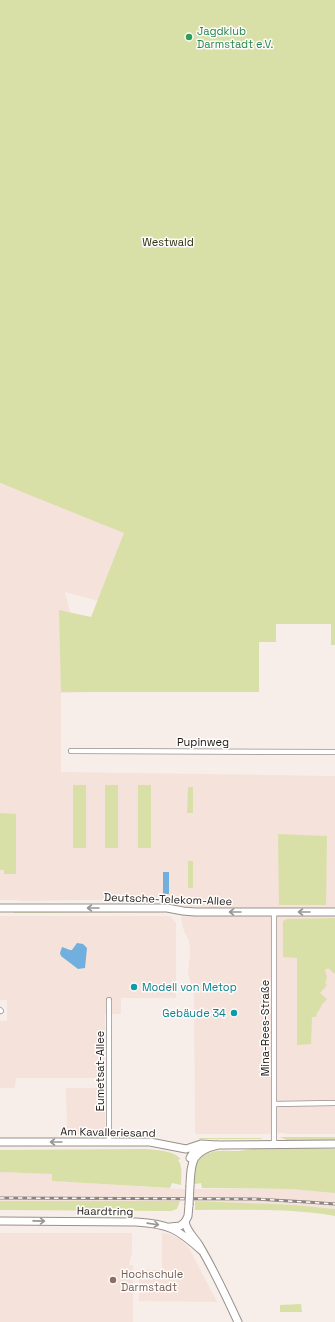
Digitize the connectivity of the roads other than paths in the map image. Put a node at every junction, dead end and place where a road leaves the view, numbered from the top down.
1 (71, 751) dead end
2 (335, 752) edge
3 (0, 908) edge
4 (274, 912) junction
5 (335, 912) edge
6 (109, 1000) dead end
7 (335, 1103) edge
8 (274, 1104) junction
9 (0, 1142) edge
10 (109, 1142) junction
11 (274, 1144) junction
12 (335, 1144) edge
13 (218, 1145) junction
14 (186, 1149) junction
15 (190, 1158) junction
16 (190, 1168) junction
17 (0, 1221) edge
18 (185, 1222) junction
19 (170, 1227) junction
20 (202, 1251) junction
21 (238, 1322) edge

1 - 2 street, Pupinweg
4 -> 3 main road, Deutsche-Telekom-Allee
5 -> 4 main road, Deutsche-Telekom-Allee
4 - 8 street, Mina-Rees-Straße
6 - 10 street, Eumetsat-Allee
7 - 8 street
8 - 11 street, Mina-Rees-Straße
10 -> 9 main road, Am Kavalleriesand
10 - 14 main road, Am Kavalleriesand
11 - 12 main road, Am Kavalleriesand
11 - 13 main road, Am Kavalleriesand
13 - 14 main road, Am Kavalleriesand
13 - 15 main road
13 - 16 main road
14 - 15 main road
15 - 16 main road
16 - 18 main road, bridge
17 -> 19 main road, Haardtring
18 - 19 main road
18 - 20 main road, Haardtring
19 - 20 main road, Haardtring
20 - 21 main road, Haardtring

